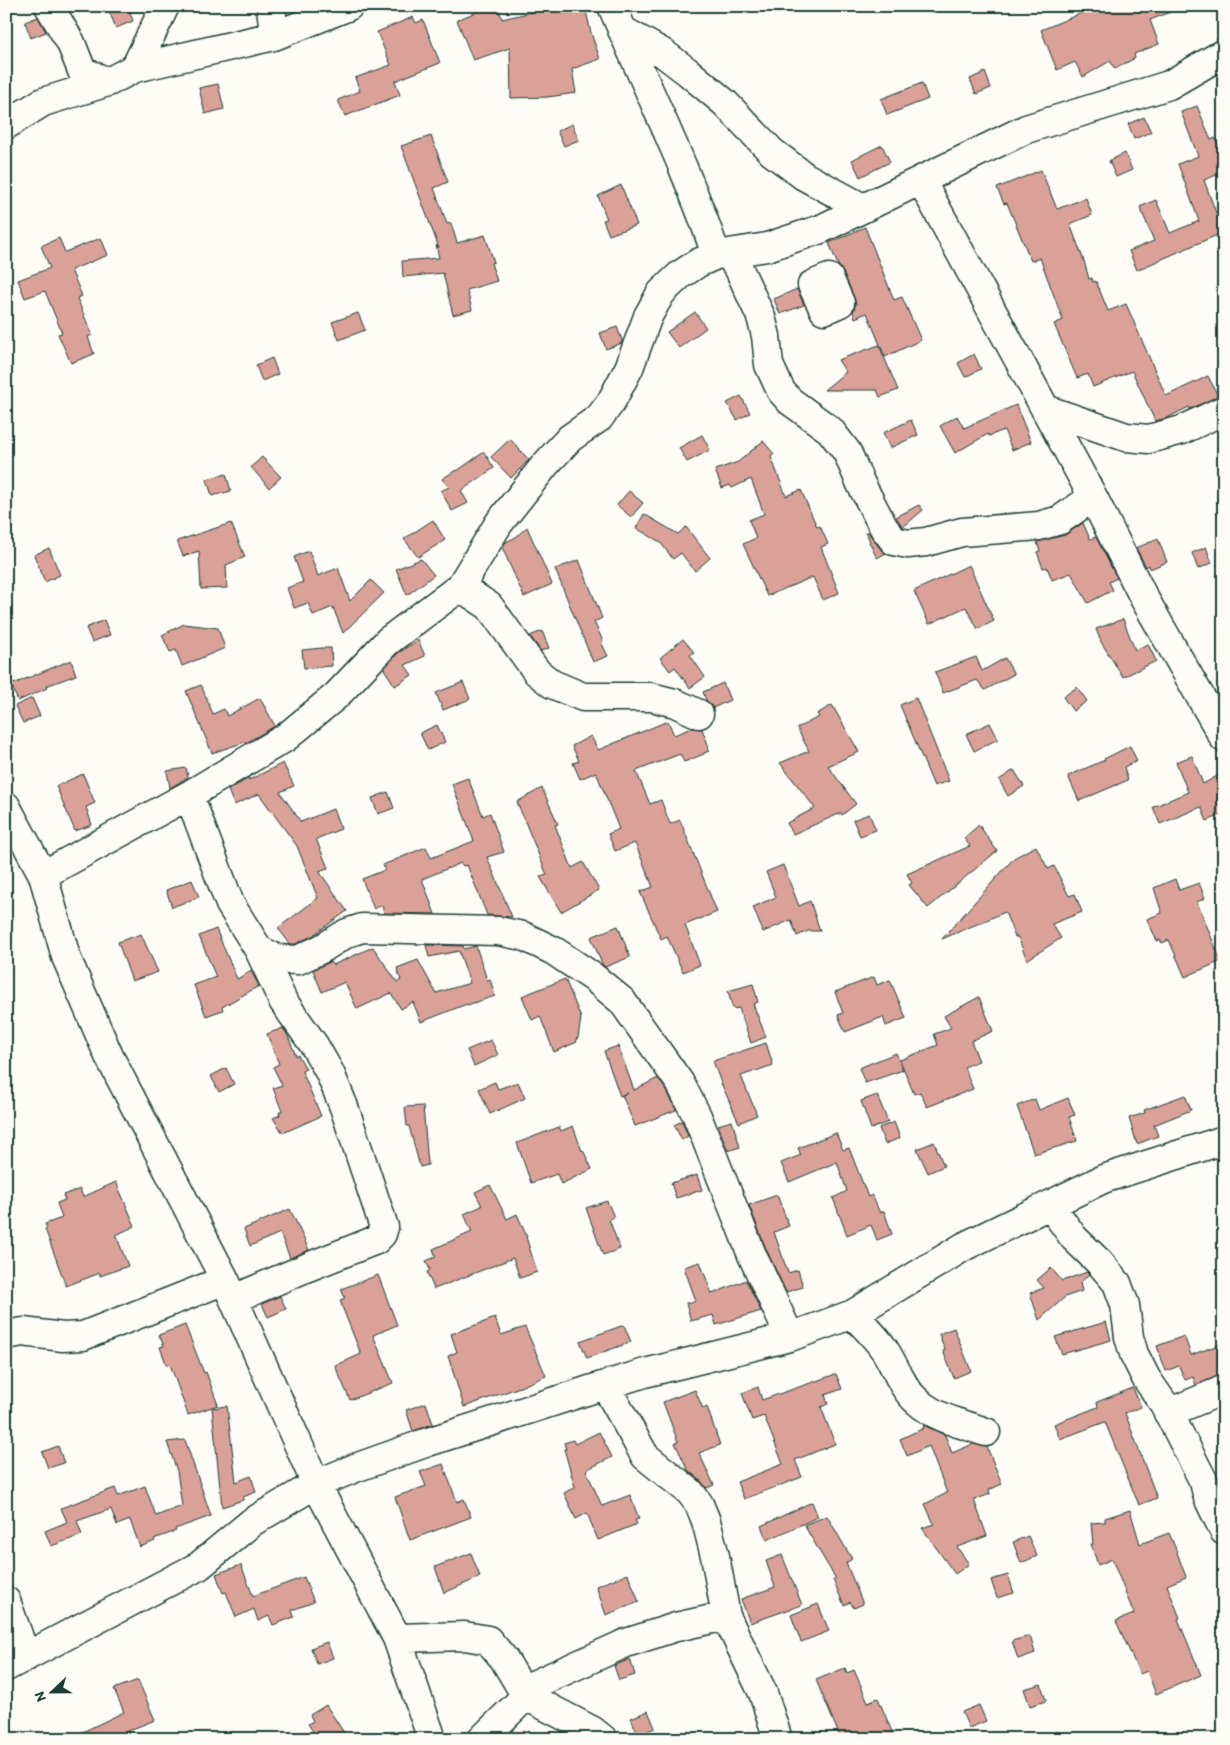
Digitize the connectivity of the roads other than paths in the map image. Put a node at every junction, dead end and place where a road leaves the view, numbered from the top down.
1 (49, 6) edge
2 (166, 6) edge
3 (271, 6) edge
4 (349, 6) edge
5 (617, 18) edge
6 (274, 36) junction
7 (1224, 53) edge
8 (135, 68) junction
9 (108, 82) junction
10 (6, 125) edge
11 (921, 180) junction
12 (863, 208) junction
13 (722, 255) junction
14 (1045, 409) junction
15 (1224, 410) edge
16 (1094, 498) junction
17 (460, 587) junction
18 (700, 714) dead end
19 (1224, 738) edge
20 (189, 795) junction
21 (6, 806) edge
22 (43, 874) junction
23 (259, 950) junction
24 (1224, 1140) edge
25 (1050, 1205) junction
26 (229, 1290) junction
27 (853, 1314) junction
28 (6, 1335) edge
29 (790, 1337) junction
30 (605, 1385) junction
31 (1224, 1388) edge
32 (1168, 1412) junction
33 (986, 1432) dead end
34 (316, 1484) junction
35 (1224, 1531) edge
36 (6, 1601) edge
37 (726, 1616) junction
38 (397, 1638) junction
39 (16, 1662) edge
40 (524, 1693) junction
41 (436, 1735) edge
42 (482, 1739) edge
43 (603, 1739) edge
44 (778, 1739) edge

1 - 9 street
2 - 8 street
3 - 6 street
4 - 6 street
5 - 12 street
5 - 13 street
6 - 8 street
7 - 11 street
8 - 9 street
9 - 10 street
11 - 12 street
11 - 14 street
12 - 13 street
13 - 16 street
13 - 17 street
14 - 15 street
14 - 16 street
16 - 19 street
17 - 18 street
17 - 20 street
20 - 22 street
20 - 23 street
21 - 22 street
22 - 26 street
23 - 26 street
23 - 29 street
24 - 25 street
25 - 27 street
25 - 32 street
26 - 28 street
26 - 34 street
27 - 29 street
27 - 33 street
29 - 30 street
30 - 34 street
30 - 37 street
31 - 32 street
32 - 35 street
34 - 38 street
34 - 39 street
36 - 39 street
37 - 40 street
37 - 44 street
38 - 40 street
38 - 41 street
40 - 42 street
40 - 43 street

